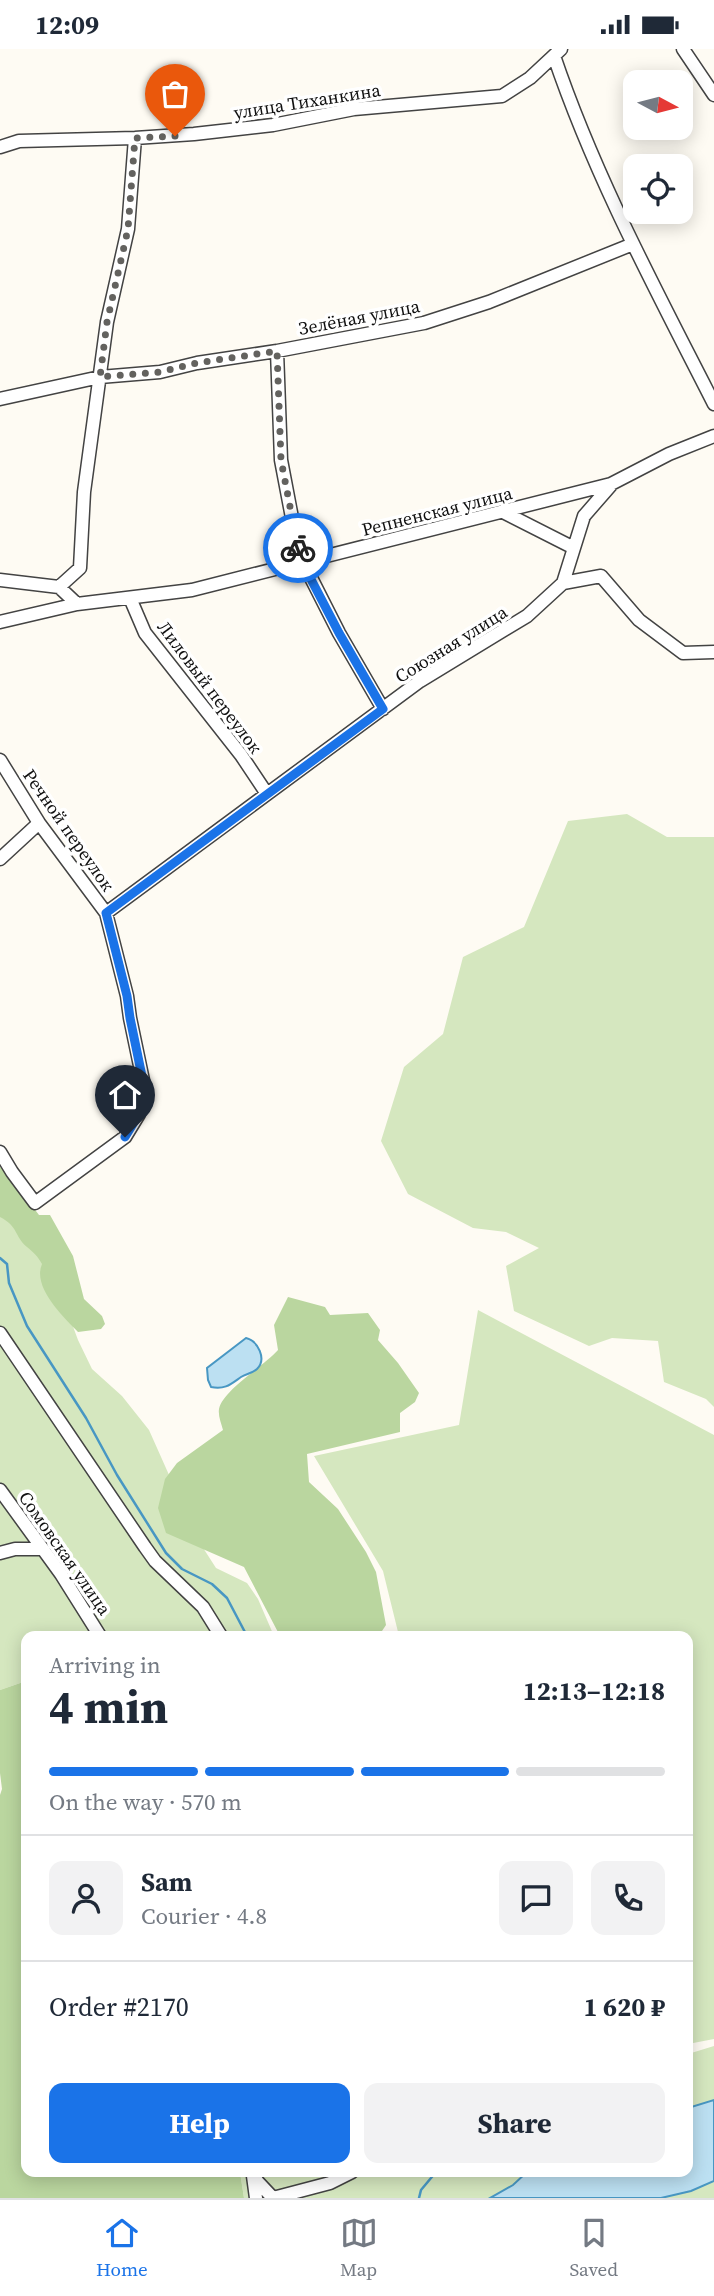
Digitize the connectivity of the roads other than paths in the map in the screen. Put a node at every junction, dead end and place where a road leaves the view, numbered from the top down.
1 (683, 49) edge
2 (557, 52) edge
3 (714, 95) edge
4 (135, 138) junction
5 (0, 147) edge
6 (633, 244) junction
7 (277, 351) junction
8 (100, 377) junction
9 (0, 399) edge
10 (714, 404) edge
11 (714, 436) edge
12 (611, 484) junction
13 (503, 512) junction
14 (574, 548) junction
15 (302, 564) junction
16 (0, 580) edge
17 (563, 583) junction
18 (58, 587) junction
19 (130, 598) junction
20 (77, 604) junction
21 (0, 622) edge
22 (714, 652) edge
23 (383, 709) junction
24 (0, 760) edge
25 (267, 794) junction
26 (39, 823) junction
27 (0, 859) edge
28 (106, 913) junction
29 (0, 1152) edge
30 (0, 1333) edge
31 (0, 1490) edge
32 (42, 1549) junction
33 (0, 1553) edge
34 (97, 1631) edge
35 (217, 1631) edge
36 (254, 2177) edge
37 (255, 2177) edge
38 (342, 2177) edge
39 (256, 2198) edge
40 (273, 2198) edge

1 - 3 street
2 - 4 street, улица Тиханкина
2 - 6 street
4 - 5 street, улица Тиханкина
4 - 8 street
6 - 7 street, Зелёная улица
6 - 10 street
7 - 8 street, Зелёная улица
7 - 15 street
8 - 9 street, Зелёная улица
8 - 18 street
11 - 12 street, Репненская улица
12 - 13 street, Репненская улица
12 - 14 street
13 - 14 street
13 - 15 street, Репненская улица
14 - 17 street
15 - 19 street, Репненская улица
15 - 23 street
16 - 18 street
17 - 22 street
17 - 23 street, Союзная улица
18 - 20 street
19 - 20 street, Репненская улица
19 - 25 street, Лиловый переулок
20 - 21 street, Репненская улица
23 - 25 street, Союзная улица
24 - 26 street, Речной переулок
25 - 28 street, Союзная улица
26 - 27 street
26 - 28 street, Речной переулок
28 - 29 street, Речной переулок
30 - 35 street
31 - 32 street, Сомовская улица
32 - 33 street
32 - 34 street, Сомовская улица
36 - 39 street
37 - 40 street
38 - 40 street

